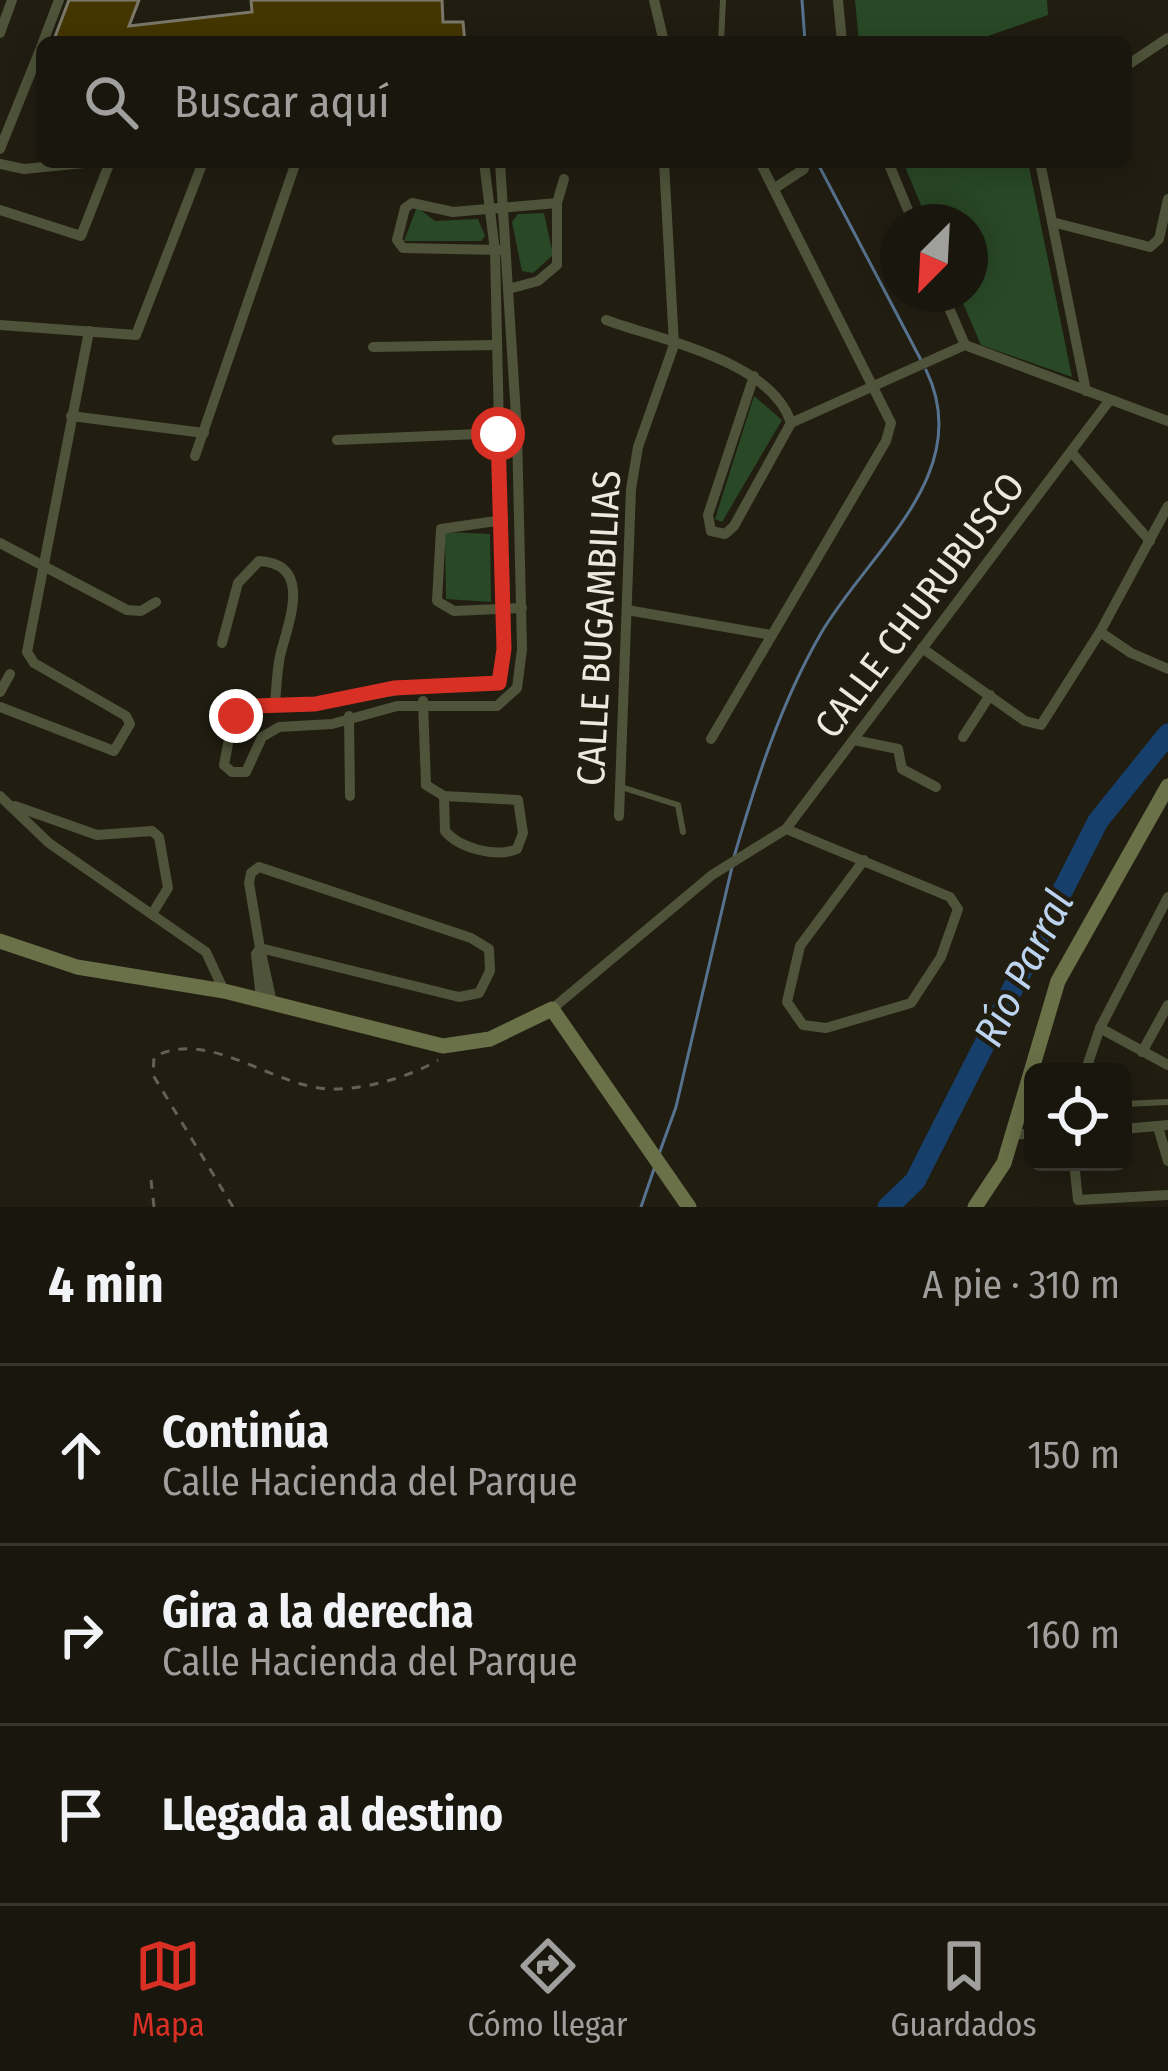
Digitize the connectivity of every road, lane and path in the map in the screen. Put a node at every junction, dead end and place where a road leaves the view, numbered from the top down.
1 (12, 0) edge
2 (59, 0) edge
3 (654, 0) edge
4 (723, 0) edge
5 (838, 0) edge
6 (0, 33) edge
7 (46, 36) edge
8 (663, 36) edge
9 (721, 36) edge
10 (841, 36) edge
11 (1168, 38) edge
12 (36, 61) edge
13 (1132, 62) edge
14 (0, 149) edge
15 (0, 164) edge
16 (36, 168) edge
17 (108, 168) edge
18 (201, 168) edge
19 (294, 168) edge
20 (485, 168) edge
21 (499, 168) edge
22 (664, 168) edge
23 (764, 168) edge
24 (890, 168) edge
25 (1041, 168) edge
26 (804, 169) dead end
27 (564, 178) dead end
28 (776, 188) junction
29 (1168, 199) edge
30 (556, 203) junction
31 (906, 204) edge
32 (495, 207) junction
33 (0, 210) edge
34 (1052, 222) junction
35 (501, 250) junction
36 (512, 288) junction
37 (951, 312) edge
38 (607, 320) dead end
39 (0, 326) edge
40 (89, 332) junction
41 (496, 345) junction
42 (674, 345) junction
43 (965, 346) junction
44 (373, 347) dead end
45 (754, 376) junction
46 (875, 384) junction
47 (1086, 392) junction
48 (1109, 401) junction
49 (71, 416) junction
50 (1168, 422) edge
51 (791, 423) junction
52 (517, 433) junction
53 (204, 434) junction
54 (498, 434) junction
55 (338, 440) dead end
56 (1073, 454) junction
57 (195, 456) dead end
58 (1168, 506) edge
59 (500, 520) junction
60 (518, 520) junction
61 (1150, 541) junction
62 (0, 543) edge
63 (44, 565) junction
64 (156, 602) dead end
65 (522, 608) junction
66 (502, 609) junction
67 (627, 610) junction
68 (1100, 632) junction
69 (772, 635) junction
70 (222, 643) dead end
71 (922, 648) junction
72 (1168, 669) edge
73 (10, 674) dead end
74 (499, 683) junction
75 (422, 686) junction
76 (0, 692) edge
77 (990, 695) junction
78 (347, 700) junction
79 (518, 700) junction
80 (274, 705) junction
81 (423, 705) junction
82 (0, 707) edge
83 (350, 720) junction
84 (964, 737) dead end
85 (711, 740) dead end
86 (854, 740) junction
87 (1168, 786) edge
88 (621, 787) junction
89 (936, 787) dead end
90 (0, 796) edge
91 (350, 796) dead end
92 (444, 796) junction
93 (11, 805) junction
94 (619, 816) dead end
95 (787, 829) junction
96 (683, 832) dead end
97 (864, 860) junction
98 (1168, 897) edge
99 (152, 914) junction
100 (0, 941) edge
101 (260, 948) junction
102 (224, 991) junction
103 (266, 1000) junction
104 (1168, 1005) edge
105 (552, 1009) junction
106 (1100, 1028) junction
107 (460, 1046) junction
108 (1142, 1052) junction
109 (1088, 1063) edge
110 (1168, 1065) edge
111 (1168, 1102) edge
112 (1132, 1104) edge
113 (1163, 1126) edge
114 (1132, 1128) edge
115 (1024, 1134) edge
116 (1013, 1135) junction
117 (1168, 1161) edge
118 (1074, 1171) edge
119 (151, 1180) dead end
120 (1168, 1196) edge
121 (154, 1207) edge
122 (233, 1207) edge
123 (689, 1207) edge
124 (975, 1207) edge

1 - 6 street
2 - 7 street
3 - 8 street
4 - 9 lane
5 - 10 street
11 - 13 street
12 - 14 street
15 - 16 street
17 - 33 street
18 - 40 street
19 - 53 street
20 - 32 street
21 - 32 street
22 - 42 street, CALLE BUGAMBILIAS
23 - 28 street
24 - 31 street
25 - 34 street
26 - 28 street
27 - 30 street
28 - 46 street
29 - 34 street
30 - 32 street
30 - 36 street
32 - 35 street
32 - 35 street
34 - 47 street
35 - 36 street
35 - 41 street
36 - 52 street
37 - 43 street
38 - 42 street
39 - 40 street
40 - 49 street
41 - 44 street
41 - 54 street
42 - 45 street
42 - 67 street, CALLE BUGAMBILIAS
43 - 46 street
43 - 47 street
45 - 51 street
45 - 51 street
46 - 51 street
46 - 69 street
47 - 48 street
48 - 50 street
48 - 56 street, CALLE CHURUBUSCO
49 - 53 street
49 - 63 street
52 - 54 street
52 - 60 street
53 - 57 street
54 - 55 street
54 - 59 street
56 - 61 street
56 - 71 street, CALLE CHURUBUSCO
58 - 61 street
59 - 60 street
59 - 66 street
59 - 66 street
60 - 65 street
61 - 68 street
62 - 63 street
63 - 64 street
63 - 82 street
65 - 66 street
65 - 79 street
66 - 74 street
67 - 69 street
67 - 88 street, CALLE BUGAMBILIAS
68 - 72 street
68 - 77 street
69 - 85 street
70 - 80 street
71 - 77 street
71 - 86 street, CALLE CHURUBUSCO
73 - 76 street
74 - 75 street
74 - 79 street
75 - 78 street
75 - 81 street
77 - 84 street
78 - 80 street
78 - 83 street
79 - 81 street
80 - 83 street
81 - 83 street
81 - 92 street
83 - 91 street
86 - 89 street
86 - 95 street, CALLE CHURUBUSCO
87 - 116 main road
88 - 94 street, CALLE BUGAMBILIAS
88 - 96 lane
90 - 93 street
92 - 92 street
93 - 99 street
93 - 99 street
95 - 97 street
95 - 105 street, CALLE CHURUBUSCO
97 - 97 street
98 - 106 street
99 - 102 street
100 - 102 main road
101 - 101 street
101 - 103 street
102 - 103 main road
103 - 107 main road
104 - 108 street
105 - 107 main road
105 - 123 main road
106 - 108 street
106 - 109 street
107 - 122 path
108 - 110 street
111 - 112 lane
113 - 114 street
113 - 117 street
115 - 116 street
116 - 124 main road
118 - 120 street
119 - 121 path

